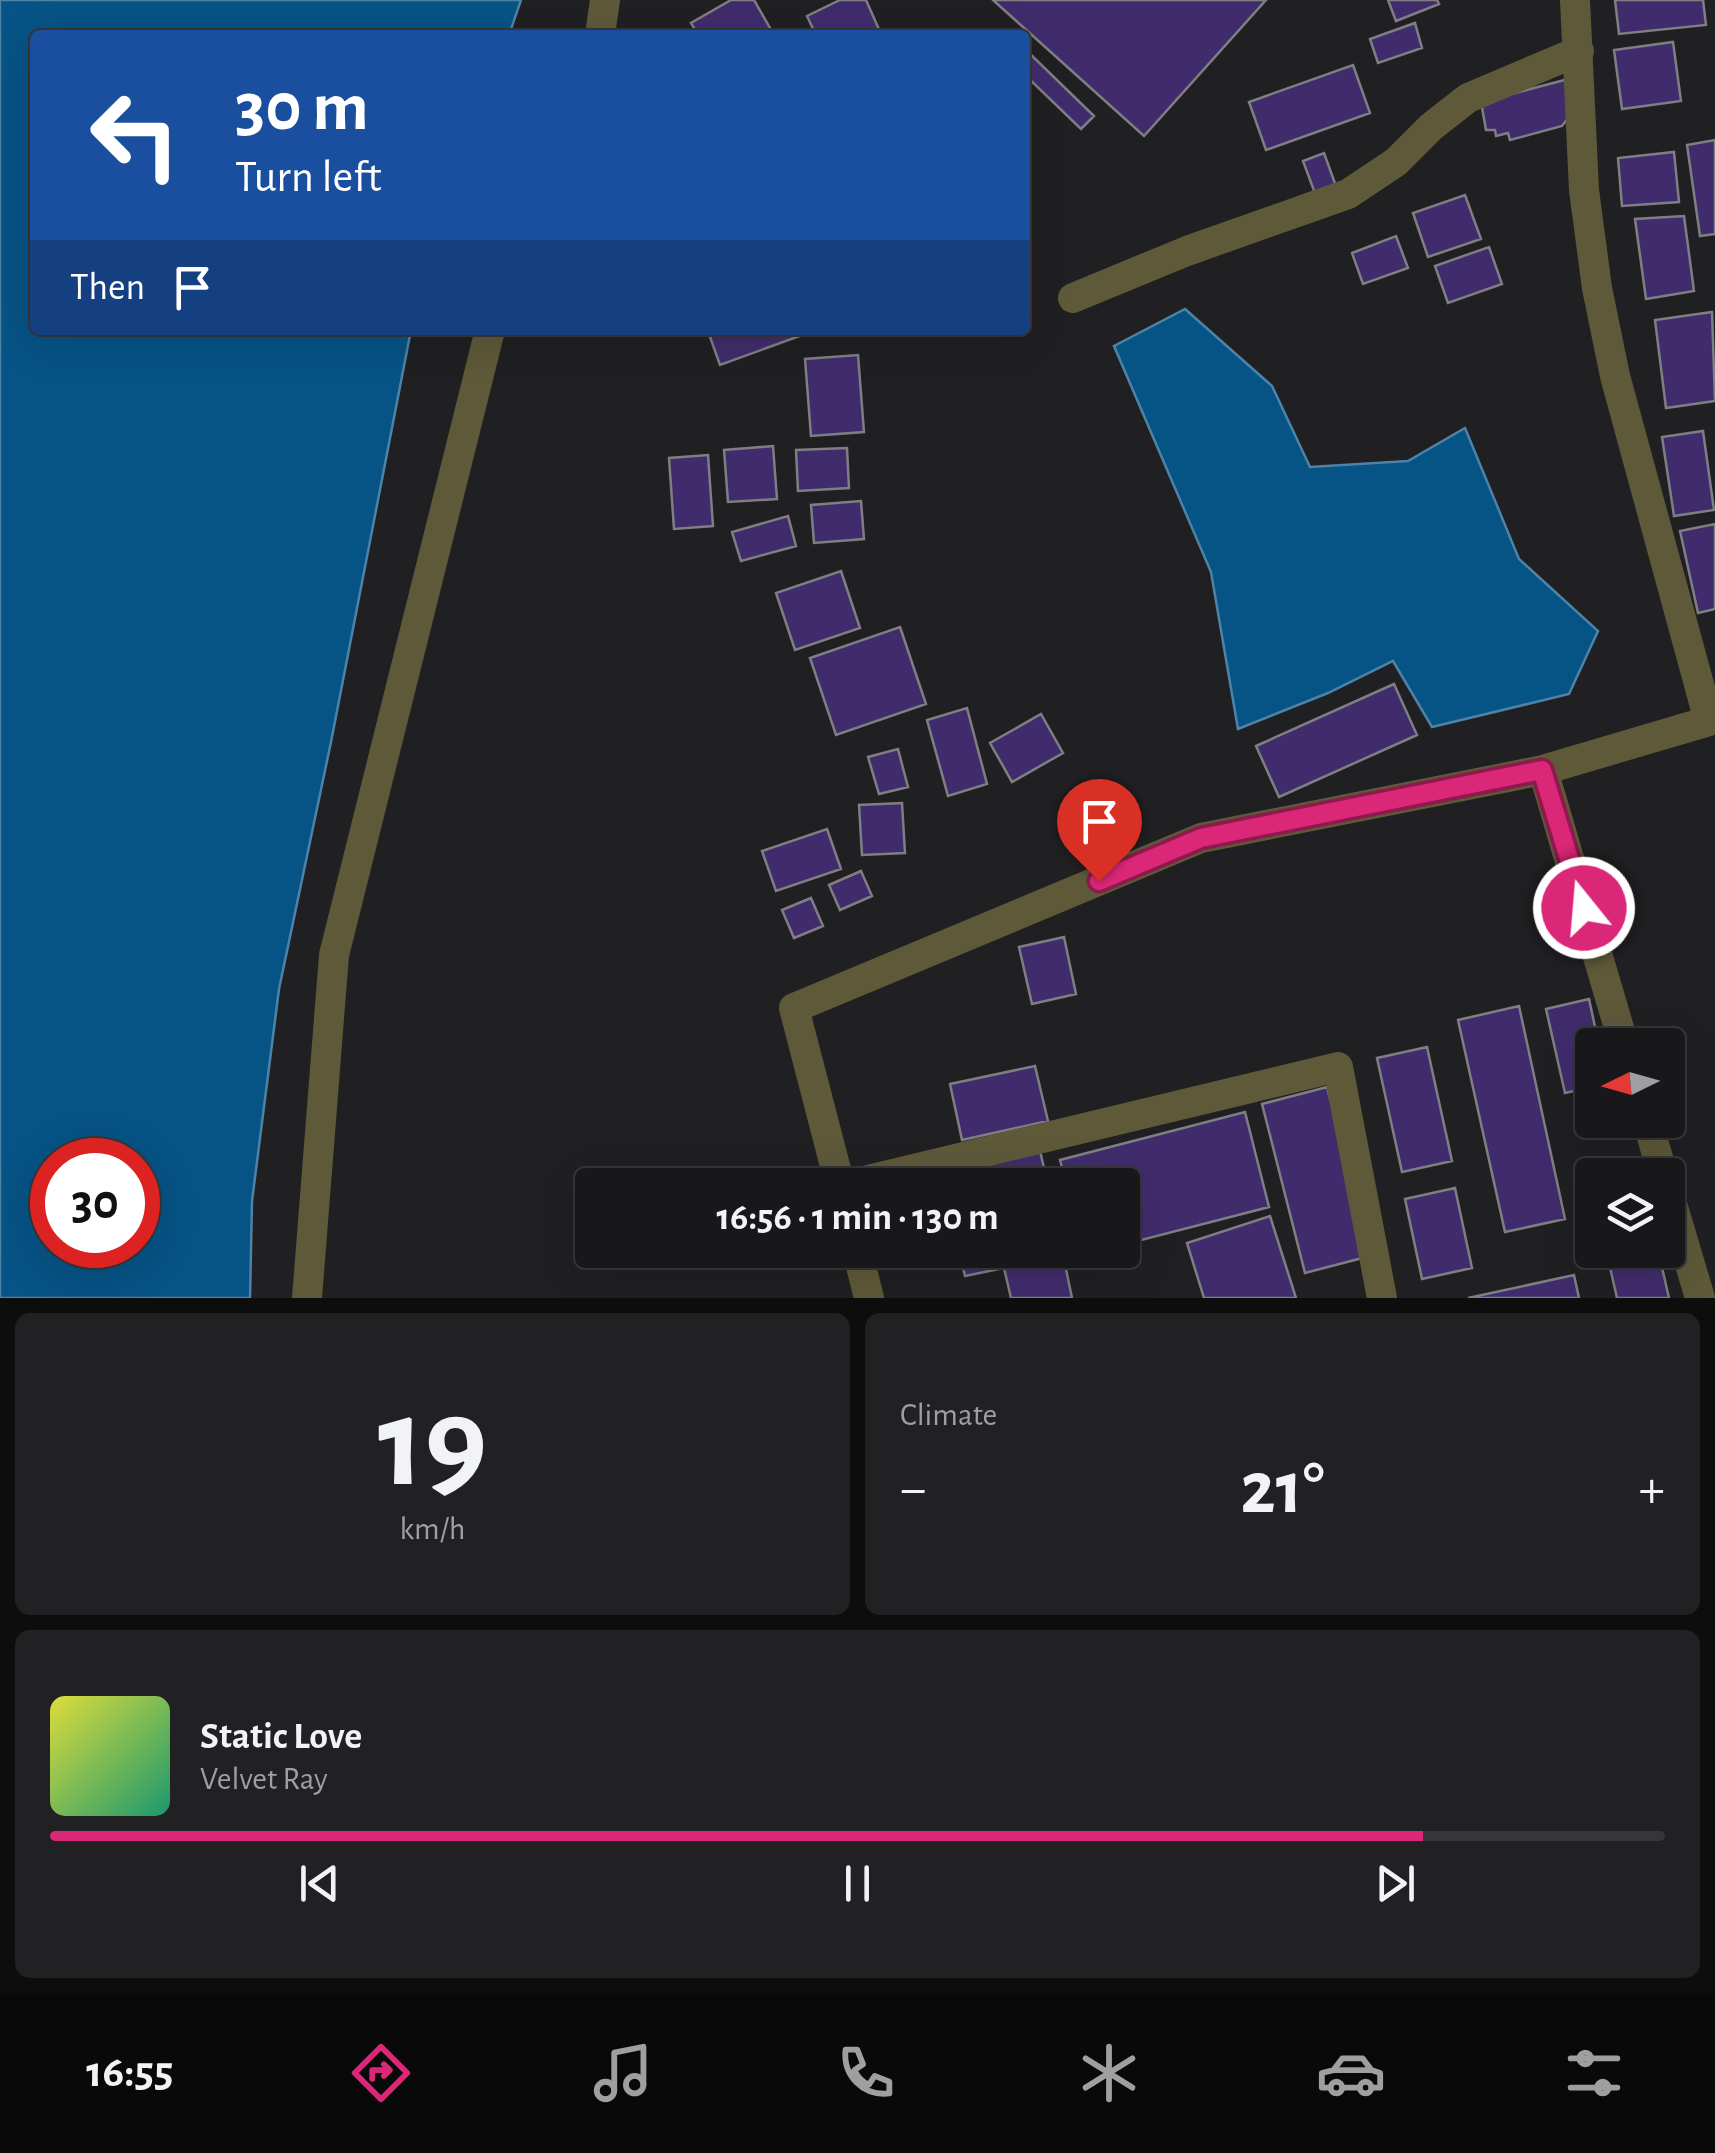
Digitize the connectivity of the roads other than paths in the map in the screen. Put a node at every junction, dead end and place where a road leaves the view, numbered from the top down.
1 (605, 0) edge
2 (1575, 0) edge
3 (601, 30) edge
4 (1579, 52) junction
5 (1074, 298) dead end
6 (489, 335) edge
7 (1542, 770) junction
8 (1619, 1028) edge
9 (839, 1168) edge
10 (915, 1168) edge
11 (1685, 1247) edge
12 (862, 1268) edge
13 (307, 1298) edge
14 (869, 1298) edge
15 (1382, 1298) edge
16 (1700, 1298) edge

1 - 3 street
2 - 4 street
4 - 5 street
4 - 7 street
6 - 13 street
7 - 8 street
7 - 9 street
10 - 15 street
11 - 16 street
12 - 14 street

